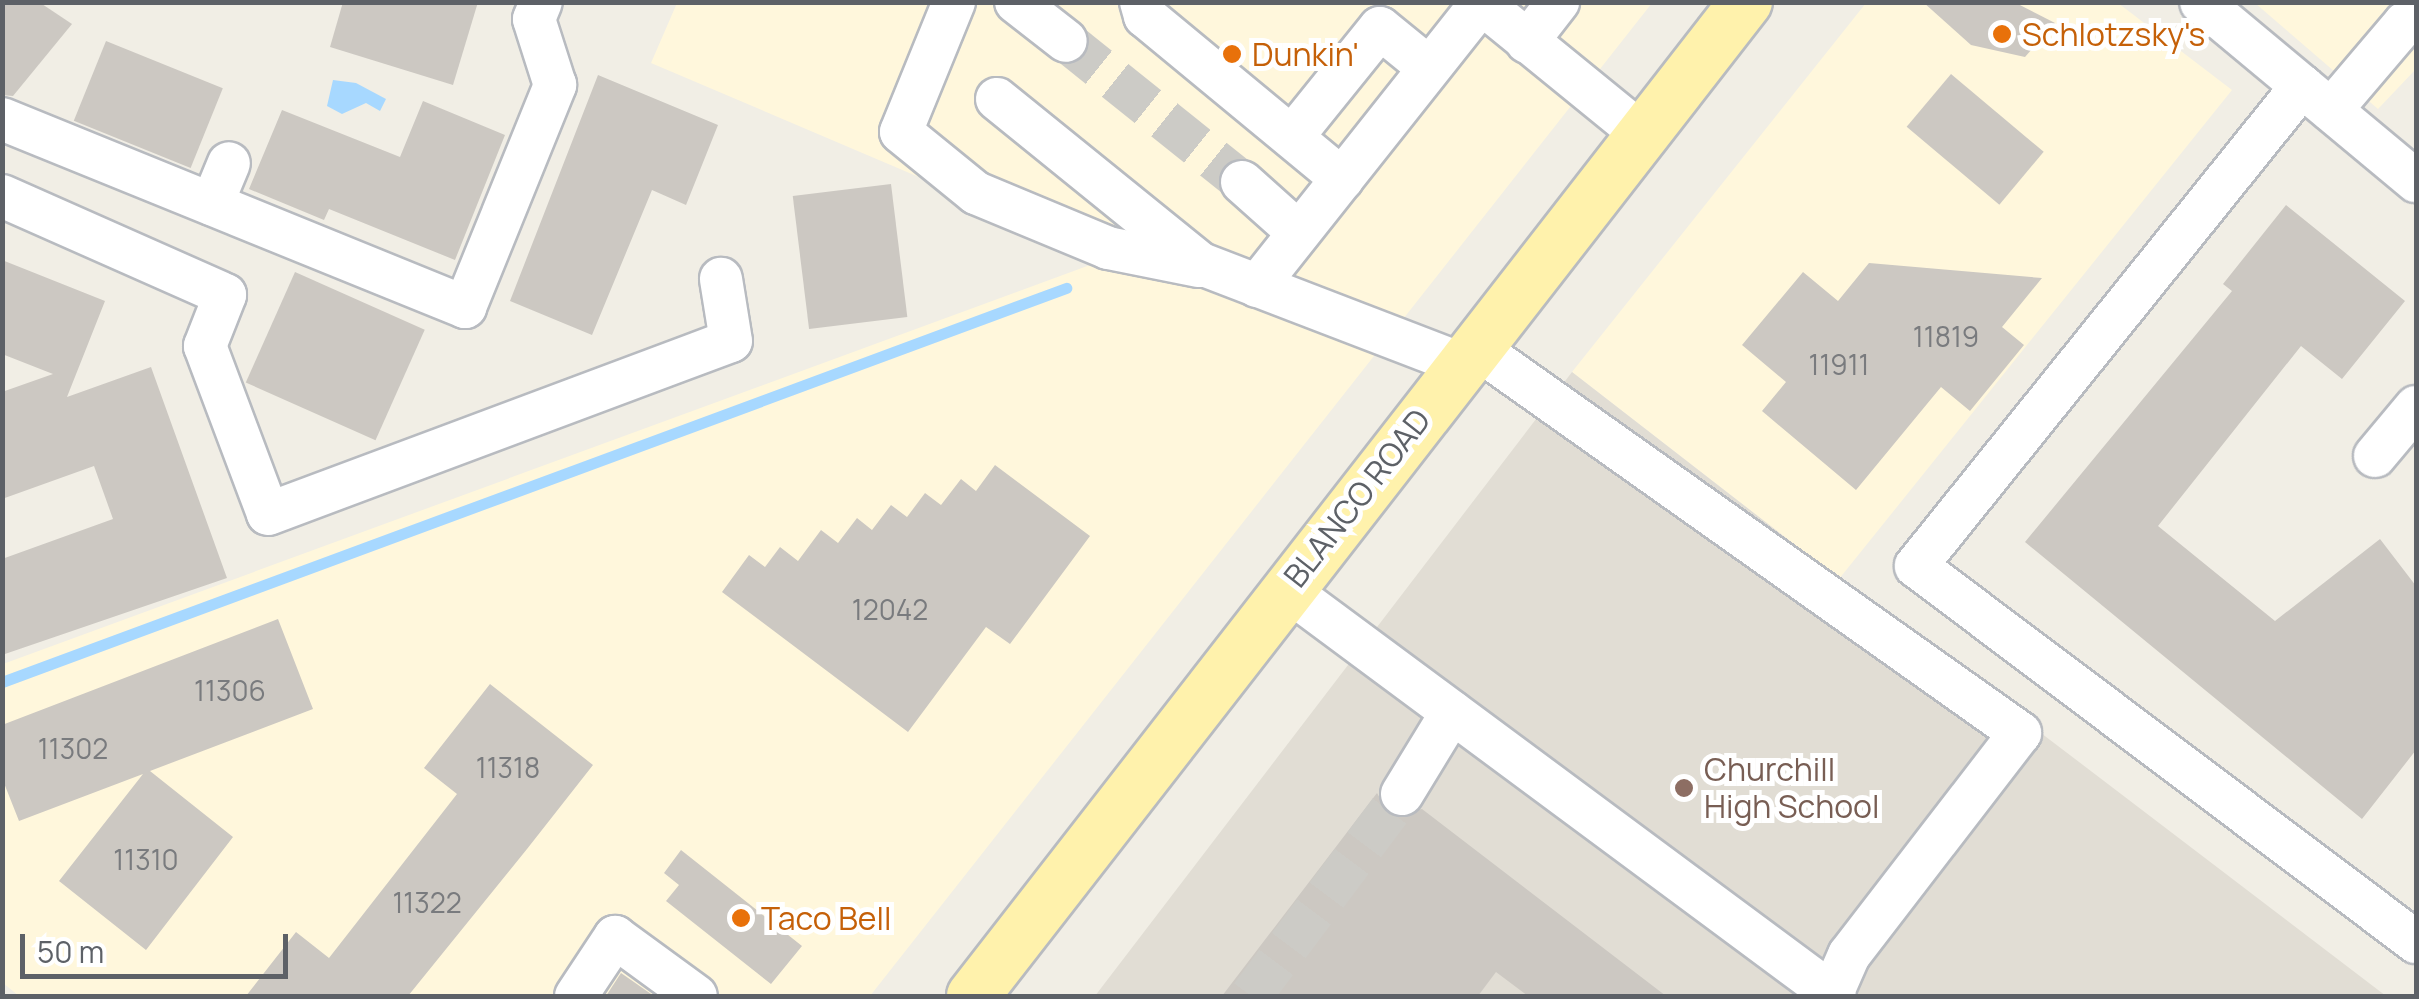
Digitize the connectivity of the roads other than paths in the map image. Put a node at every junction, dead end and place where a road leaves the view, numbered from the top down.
1 (541, 2) edge
2 (954, 2) edge
3 (1016, 2) edge
4 (1141, 2) edge
5 (1558, 2) edge
6 (1746, 2) edge
7 (2201, 2) edge
8 (1480, 3) edge
9 (2416, 20) edge
10 (1066, 41) tunnel mouth
11 (1527, 42) junction
12 (1429, 68) junction
13 (2317, 98) junction
14 (997, 99) dead end
15 (2, 119) edge
16 (1642, 134) junction
17 (1292, 137) junction
18 (228, 163) dead end
19 (2410, 166) edge
20 (1342, 179) junction
21 (1242, 182) tunnel mouth
22 (2, 196) edge
23 (212, 204) junction
24 (1299, 232) junction
25 (1214, 270) junction
26 (721, 279) dead end
27 (1257, 286) junction
28 (1468, 356) junction
29 (2416, 406) edge
30 (2375, 456) dead end
31 (1286, 588) junction
32 (1452, 712) junction
33 (1402, 794) tunnel mouth
34 (2406, 921) edge
35 (576, 996) edge
36 (696, 996) edge
37 (973, 996) edge
38 (1833, 996) edge

1 - 23 street
2 - 25 street
3 - 10 street
4 - 17 street
5 - 11 street
6 - 16 main road, BLANCO ROAD
7 - 13 street
8 - 11 street
8 - 12 street
9 - 13 street
11 - 16 street
12 - 17 street
12 - 20 street
13 - 19 street
13 - 34 street
14 - 25 street
15 - 23 street
16 - 28 main road, BLANCO ROAD
17 - 20 street
18 - 23 street
20 - 24 street
21 - 24 street
22 - 26 street
24 - 27 street
25 - 27 street
27 - 28 street
28 - 31 main road, BLANCO ROAD
28 - 38 street
29 - 30 street
31 - 32 street
31 - 37 main road, BLANCO ROAD
32 - 33 street
32 - 38 street
35 - 36 street

